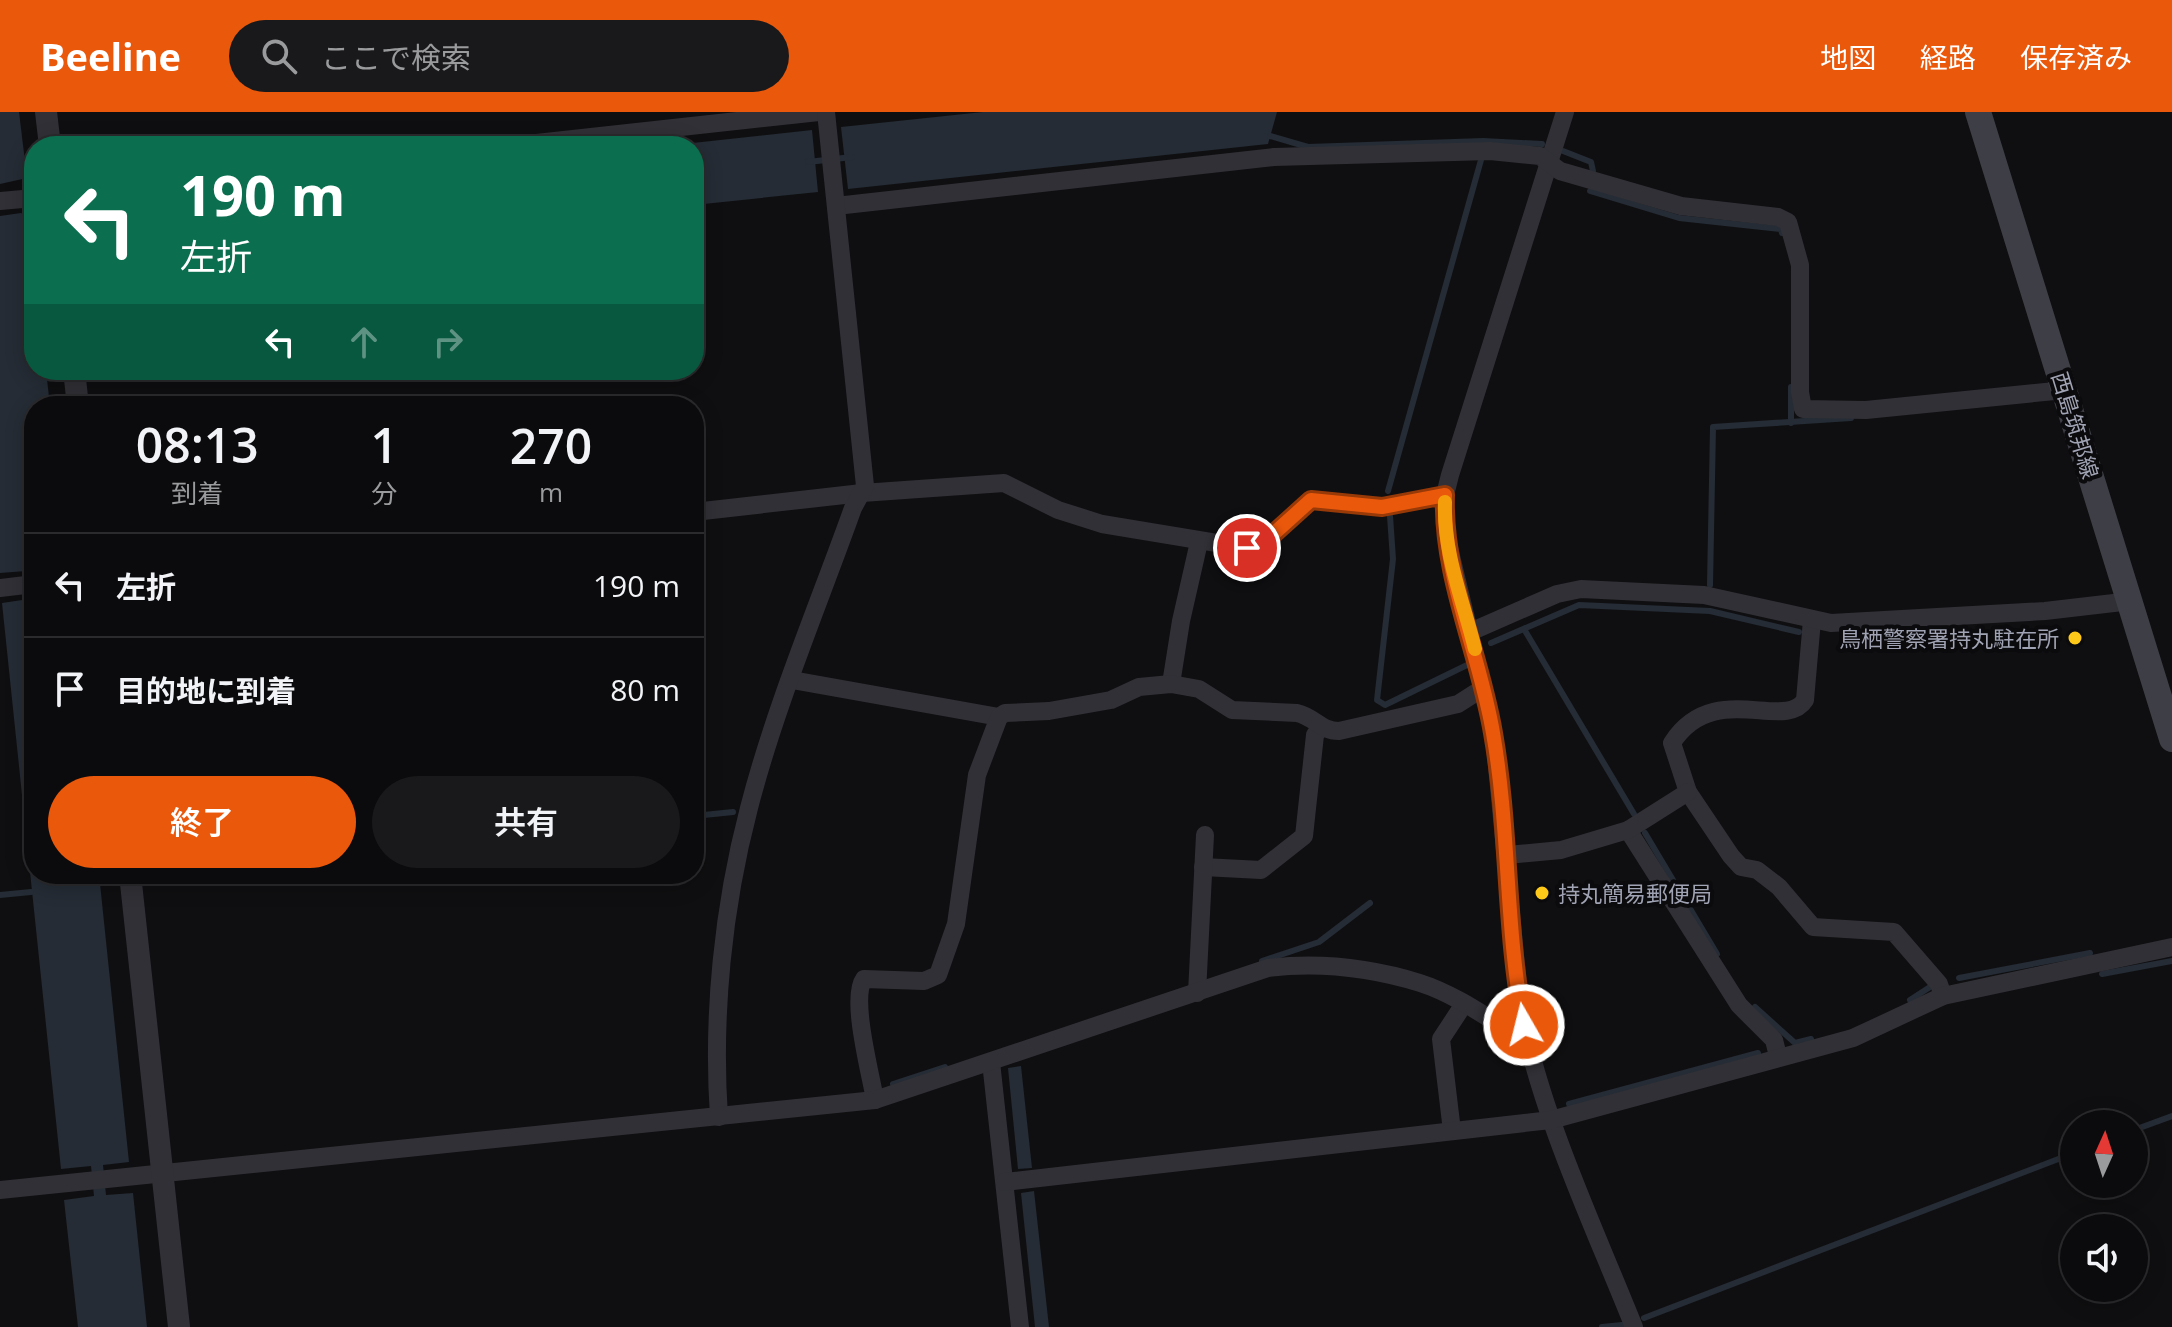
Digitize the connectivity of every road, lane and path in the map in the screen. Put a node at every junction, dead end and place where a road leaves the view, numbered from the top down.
1 (46, 112) edge
2 (819, 112) edge
3 (826, 112) edge
4 (1565, 112) edge
5 (1978, 112) edge
6 (49, 136) edge
7 (599, 136) edge
8 (1549, 163) junction
9 (24, 199) edge
10 (0, 201) edge
11 (836, 206) junction
12 (2065, 390) junction
13 (862, 493) junction
14 (1445, 495) junction
15 (704, 511) edge
16 (1199, 542) junction
17 (2131, 601) junction
18 (1812, 620) junction
19 (1470, 632) junction
20 (792, 680) junction
21 (1171, 684) junction
22 (1483, 688) junction
23 (2165, 688) edge
24 (999, 717) junction
25 (1320, 728) junction
26 (2172, 739) edge
27 (1688, 792) junction
28 (1628, 830) junction
29 (1205, 835) dead end
30 (1507, 855) junction
31 (1203, 867) junction
32 (131, 884) edge
33 (2172, 947) edge
34 (1197, 993) junction
35 (1943, 996) junction
36 (1464, 1004) junction
37 (1527, 1042) junction
38 (1778, 1056) junction
39 (991, 1062) junction
40 (875, 1100) junction
41 (719, 1117) junction
42 (1551, 1120) junction
43 (1452, 1131) junction
44 (162, 1174) junction
45 (1005, 1182) junction
46 (0, 1190) edge
47 (179, 1327) edge
48 (1020, 1327) edge
49 (1634, 1327) edge

1 - 6 street
2 - 7 street
3 - 11 street
4 - 8 street
5 - 12 main road, 西島筑邦線
8 - 11 street
8 - 12 street
8 - 14 street
9 - 10 street
11 - 13 street
12 - 17 main road, 西島筑邦線
13 - 15 street
13 - 16 street
13 - 20 street
14 - 16 street
14 - 19 street
16 - 21 street
17 - 18 street
17 - 23 main road, 西島筑邦線
18 - 19 street
18 - 27 street
19 - 22 street
20 - 24 street
20 - 41 street
21 - 24 street
21 - 25 street
22 - 25 street
22 - 30 street
23 - 26 main road, 西島筑邦線
24 - 40 street
25 - 31 street
27 - 28 street
27 - 35 street
28 - 30 street
28 - 38 street
29 - 31 street
30 - 37 street
31 - 34 street
32 - 44 street
33 - 35 street
34 - 36 street
34 - 39 street
35 - 38 street
36 - 37 street
36 - 43 street
37 - 42 street
38 - 42 street
39 - 40 street
39 - 45 street
40 - 41 street
41 - 44 street
42 - 43 street
42 - 49 street
43 - 45 street
44 - 46 street
44 - 47 street
45 - 48 street

